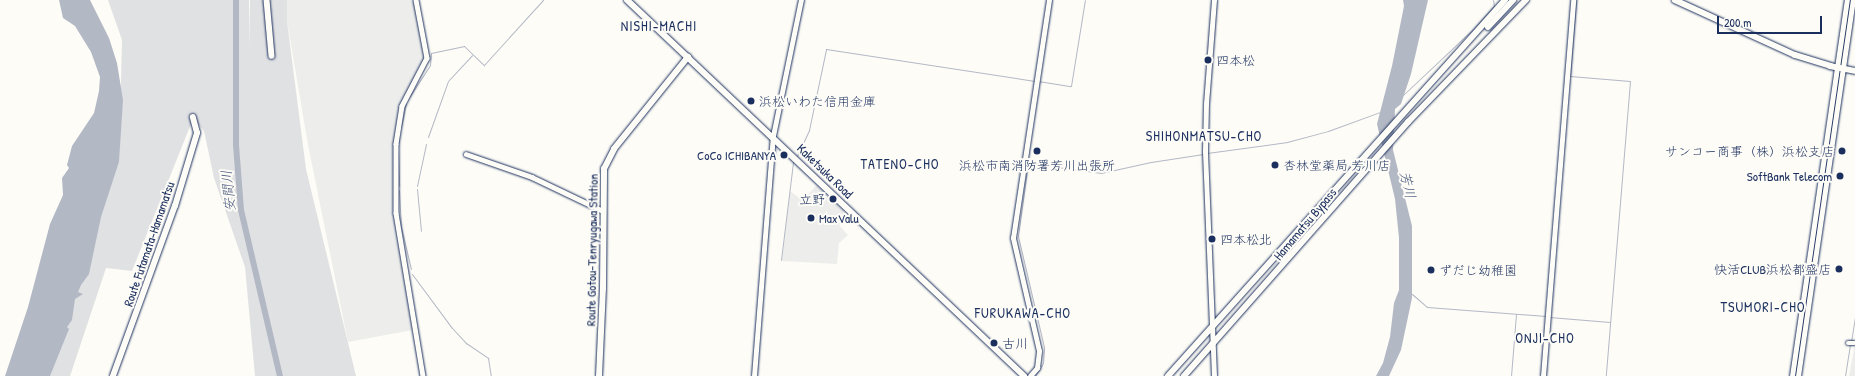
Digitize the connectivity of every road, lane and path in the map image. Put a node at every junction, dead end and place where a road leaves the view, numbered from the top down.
1 (267, 0) edge
2 (416, 0) edge
3 (627, 0) edge
4 (801, 0) edge
5 (1049, 0) edge
6 (1214, 0) edge
7 (1505, 0) edge
8 (1513, 0) edge
9 (1526, 0) edge
10 (1573, 0) edge
11 (1676, 0) edge
12 (1847, 0) edge
13 (1853, 0) edge
14 (272, 56) dead end
15 (688, 57) junction
16 (1454, 60) junction
17 (1841, 69) junction
18 (1855, 71) edge
19 (193, 118) dead end
20 (773, 136) junction
21 (466, 154) dead end
22 (603, 211) junction
23 (1212, 328) junction
24 (1848, 343) dead end
25 (1855, 343) edge
26 (1212, 344) junction
27 (113, 376) edge
28 (423, 376) edge
29 (599, 376) edge
30 (754, 376) edge
31 (1024, 376) edge
32 (1030, 376) edge
33 (1168, 376) edge
34 (1184, 376) edge
35 (1214, 376) edge
36 (1543, 376) edge
37 (1792, 376) edge
38 (1798, 376) edge

1 - 14 main road
2 - 28 street
3 - 15 highway, Kaketsuka Road
4 - 20 street
5 - 32 street
6 - 23 street
7 - 16 highway, Hamamatsu Bypass
8 - 16 highway
9 - 26 highway, Hamamatsu Bypass
10 - 36 street
11 - 17 main road
12 - 17 street
13 - 17 street
15 - 20 highway, Kaketsuka Road
15 - 22 main road, Route Gotou-Tenryugawa Station
16 - 23 highway, Hamamatsu Bypass
17 - 18 main road
17 - 37 street
17 - 38 street
19 - 27 main road, Route Futamata-Hamamatsu
20 - 30 street
20 - 31 highway, Kaketsuka Road
21 - 22 street
22 - 29 main road, Route Gotou-Tenryugawa Station
23 - 26 street
23 - 33 highway, Hamamatsu Bypass
24 - 25 street
26 - 34 highway, Hamamatsu Bypass
26 - 35 street

